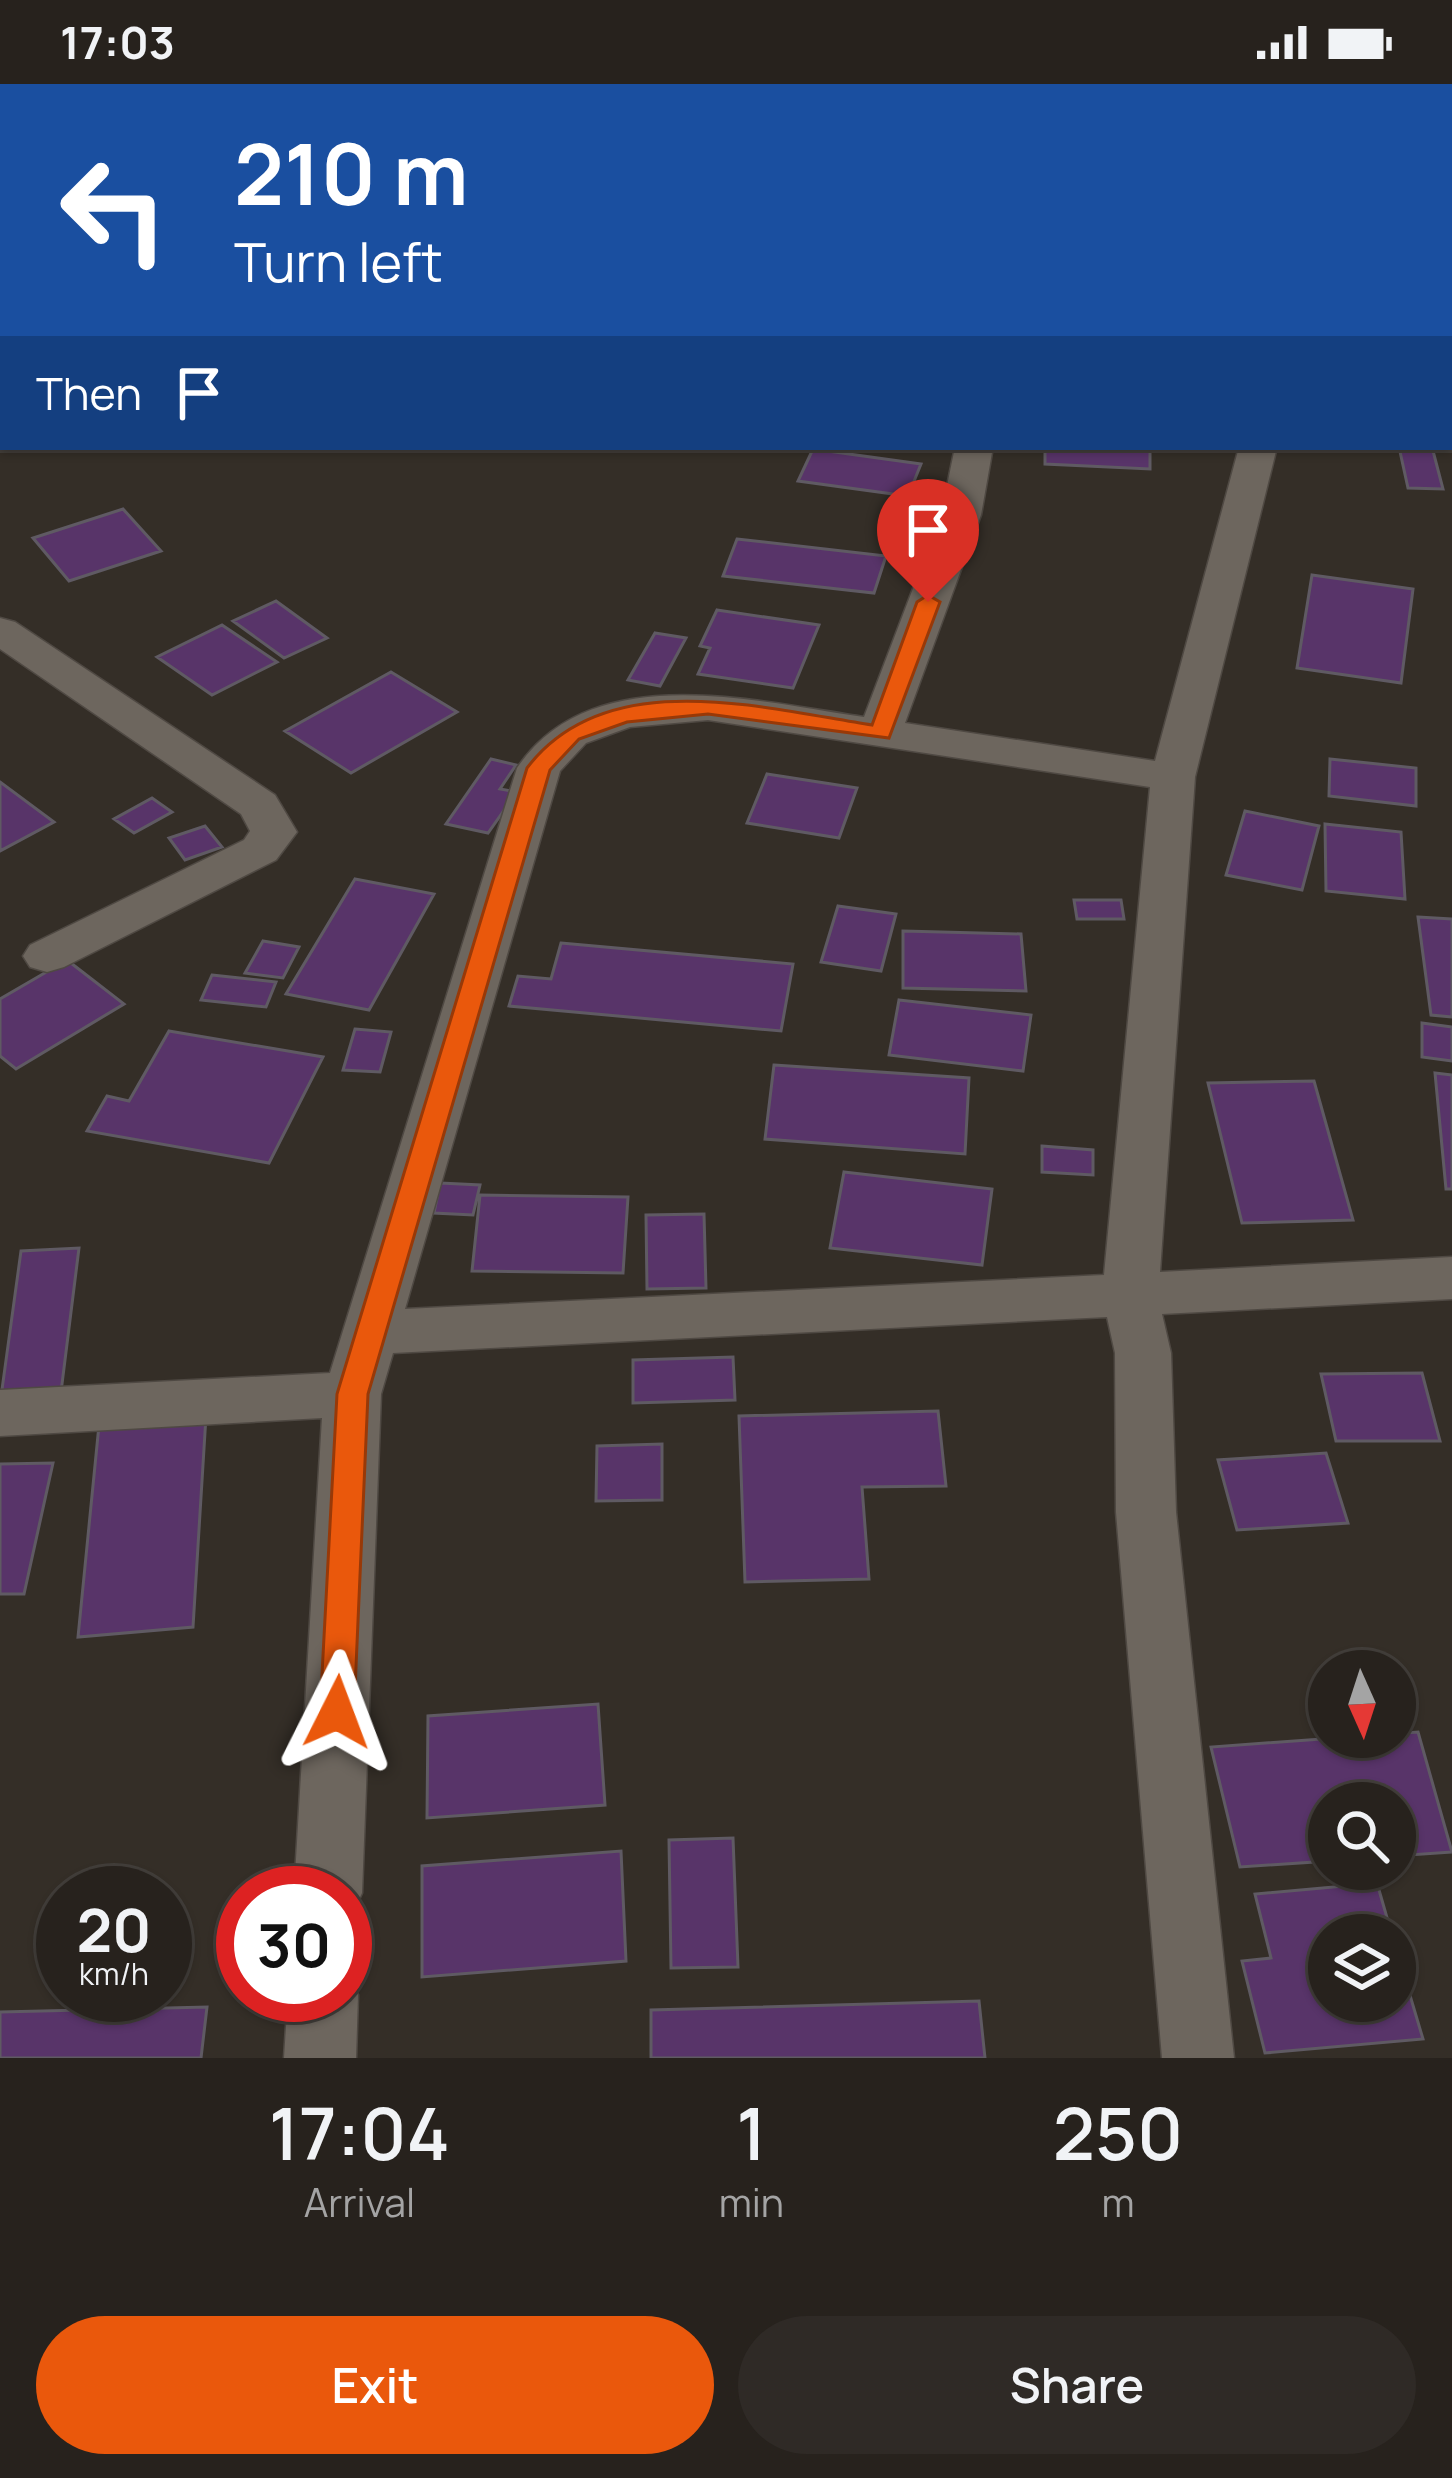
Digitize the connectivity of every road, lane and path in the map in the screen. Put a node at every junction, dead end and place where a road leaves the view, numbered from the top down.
1 (973, 450) edge
2 (1257, 450) edge
3 (0, 631) edge
4 (880, 733) junction
5 (1173, 777) junction
6 (47, 956) dead end
7 (1452, 1278) edge
8 (1130, 1295) junction
9 (367, 1333) junction
10 (352, 1394) junction
11 (0, 1413) edge
12 (329, 1866) edge
13 (322, 2022) edge
14 (320, 2058) edge
15 (1198, 2058) edge

1 - 4 street
2 - 5 street
3 - 6 street
4 - 5 street
4 - 9 street
5 - 8 street
7 - 8 street
8 - 9 street
8 - 15 street
9 - 10 street
10 - 11 street
10 - 12 street
13 - 14 street

